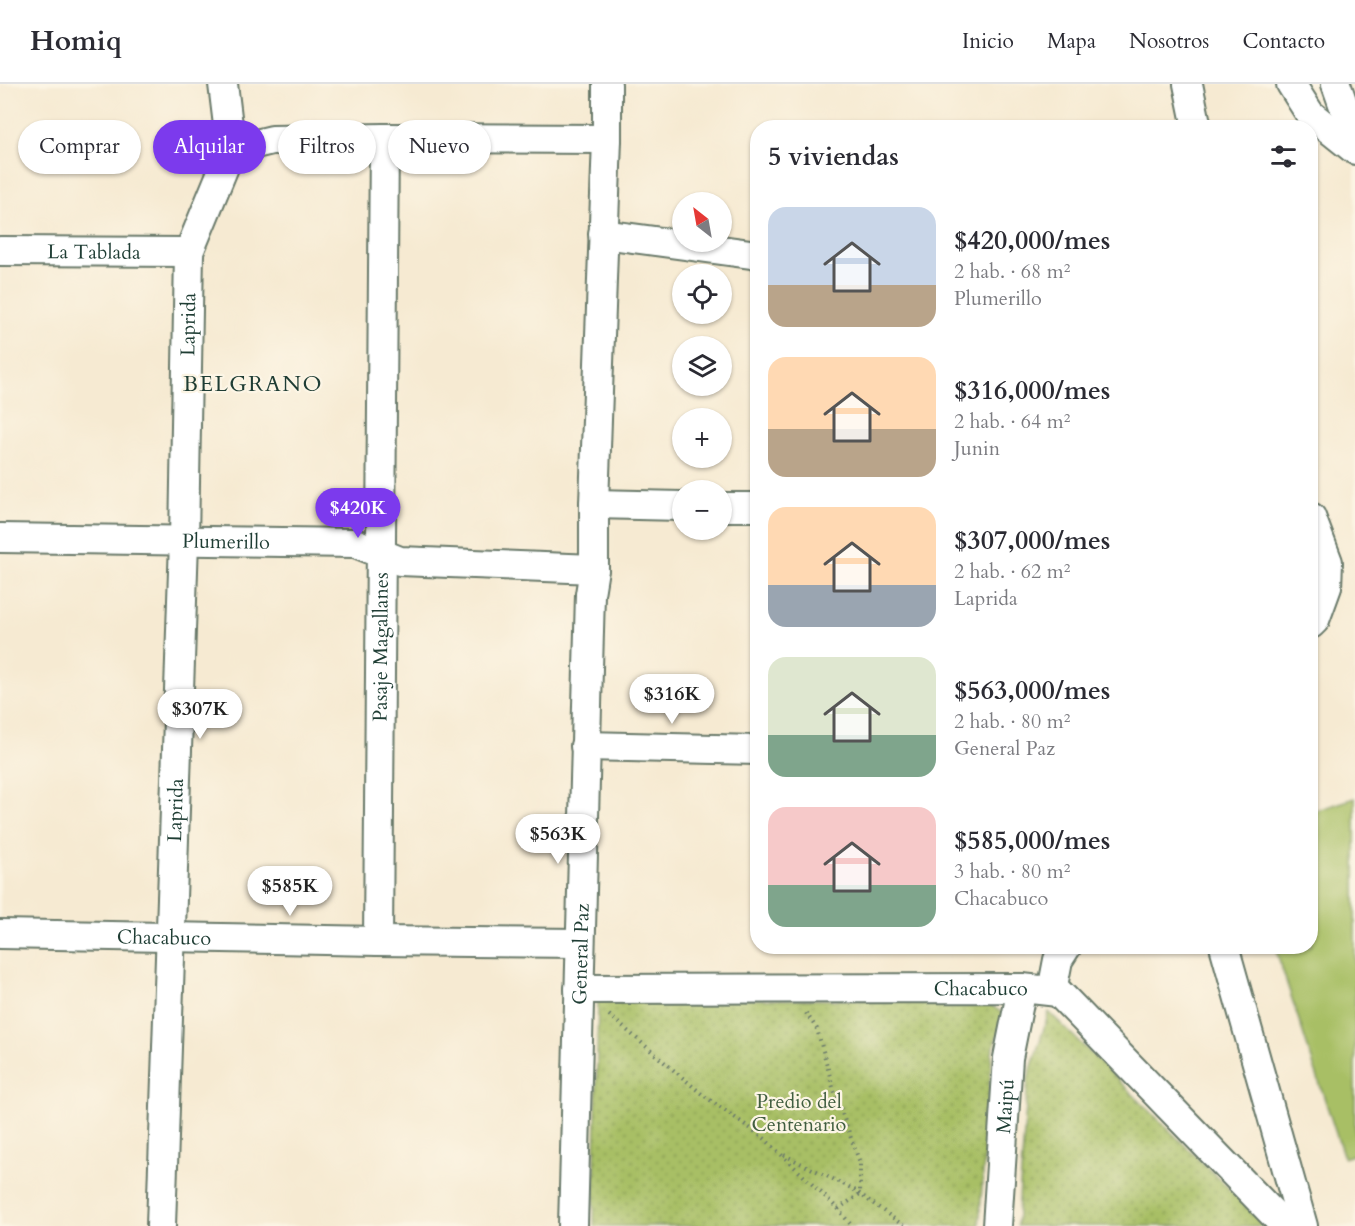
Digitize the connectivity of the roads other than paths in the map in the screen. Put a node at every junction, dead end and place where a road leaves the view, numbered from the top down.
1 (224, 84) edge
2 (606, 84) edge
3 (1188, 84) edge
4 (1291, 84) edge
5 (1336, 84) edge
6 (228, 120) edge
7 (1195, 120) edge
8 (1318, 120) edge
9 (1318, 120) edge
10 (384, 138) junction
11 (1355, 138) edge
12 (607, 139) junction
13 (266, 141) edge
14 (1355, 150) edge
15 (221, 174) edge
16 (603, 234) junction
17 (0, 251) edge
18 (189, 252) junction
19 (750, 254) edge
20 (594, 504) junction
21 (672, 506) edge
22 (732, 507) edge
23 (750, 507) edge
24 (1318, 536) edge
25 (0, 538) edge
26 (184, 541) junction
27 (381, 552) junction
28 (594, 569) junction
29 (1318, 612) edge
30 (585, 746) junction
31 (750, 750) edge
32 (0, 934) edge
33 (170, 938) junction
34 (378, 941) junction
35 (580, 943) junction
36 (1062, 954) edge
37 (1226, 954) edge
38 (1022, 988) junction
39 (579, 989) junction
40 (1052, 991) junction
41 (161, 1226) edge
42 (573, 1226) edge
43 (997, 1226) edge
44 (1285, 1226) edge
45 (1303, 1226) edge

1 - 6 street
2 - 12 street, General Paz
3 - 7 street
4 - 8 street
5 - 11 street
9 - 14 street
10 - 12 street
10 - 13 street
10 - 27 street, Pasaje Magallanes
12 - 16 street, General Paz
15 - 18 street
16 - 19 street
16 - 20 street, General Paz
17 - 18 street, La Tablada
18 - 26 street, Laprida
20 - 21 street
20 - 28 street, General Paz
22 - 23 street
24 - 29 street
25 - 26 street, Plumerillo
26 - 27 street, Plumerillo
26 - 33 street, Laprida
27 - 28 street, Plumerillo
27 - 34 street, Pasaje Magallanes
28 - 30 street, General Paz
30 - 31 street
30 - 35 street, General Paz
32 - 33 street, Chacabuco
33 - 34 street, Chacabuco
33 - 41 street, Laprida
34 - 35 street, Chacabuco
35 - 39 street, General Paz
36 - 40 street
37 - 45 street
38 - 39 street, Chacabuco
38 - 40 street, Chacabuco
38 - 43 street, Maipú
39 - 42 street, General Paz
40 - 44 street, Chacabuco

